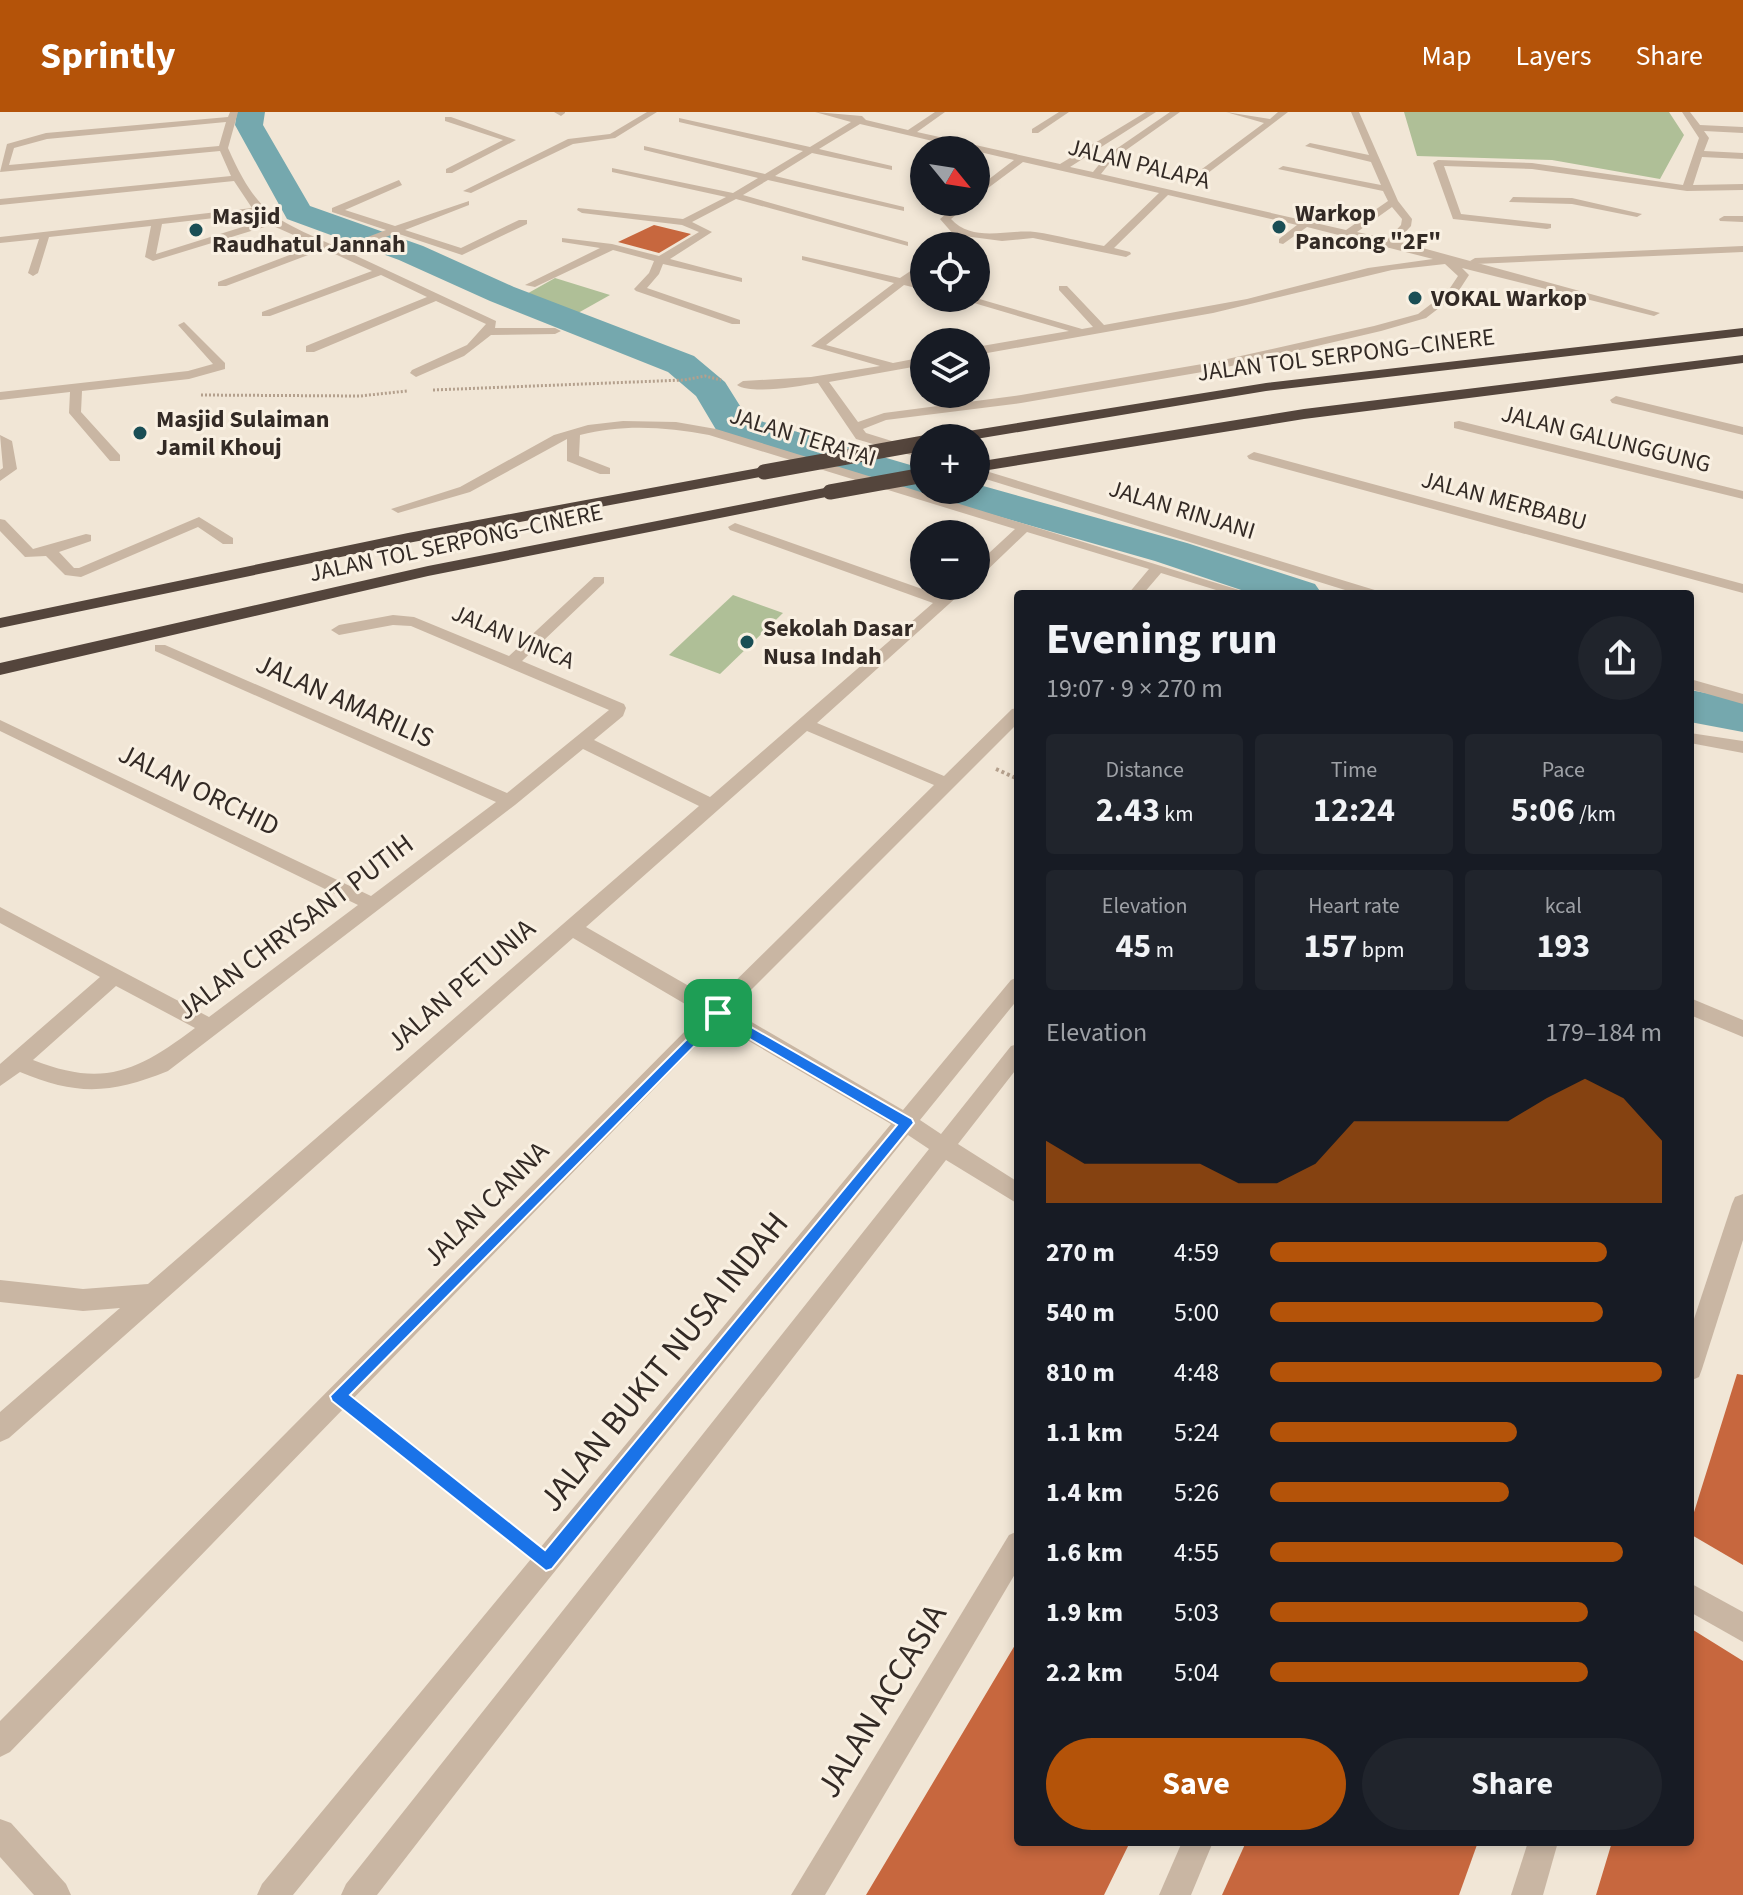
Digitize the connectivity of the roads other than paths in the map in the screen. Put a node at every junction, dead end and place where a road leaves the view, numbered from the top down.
1 (463, 112) edge
2 (653, 112) edge
3 (664, 112) edge
4 (819, 112) edge
5 (928, 112) edge
6 (941, 112) edge
7 (1065, 112) edge
8 (1152, 112) edge
9 (1176, 112) edge
10 (1230, 112) edge
11 (1284, 112) edge
12 (1355, 112) edge
13 (1686, 112) edge
14 (873, 113) edge
15 (233, 115) edge
16 (682, 120) dead end
17 (858, 121) junction
18 (640, 122) junction
19 (1273, 122) junction
20 (1699, 128) junction
21 (898, 129) junction
22 (1743, 130) edge
23 (1035, 131) dead end
24 (910, 132) junction
25 (1310, 146) dead end
26 (223, 148) junction
27 (647, 148) dead end
28 (809, 151) junction
29 (1700, 154) junction
30 (1084, 155) junction
31 (1739, 156) edge
32 (1023, 157) junction
33 (1107, 160) junction
34 (1377, 160) junction
35 (1743, 165) edge
36 (1064, 166) junction
37 (889, 168) dead end
38 (2, 169) edge
39 (1283, 169) dead end
40 (615, 170) dead end
41 (449, 171) dead end
42 (1205, 171) dead end
43 (1097, 173) junction
44 (1589, 174) junction
45 (1534, 176) junction
46 (765, 177) junction
47 (236, 178) junction
48 (399, 183) dead end
49 (990, 183) edge
50 (1743, 187) edge
51 (1687, 188) junction
52 (1389, 189) junction
53 (468, 191) dead end
54 (1167, 191) junction
55 (735, 196) junction
56 (1513, 200) dead end
57 (1539, 200) junction
58 (1572, 201) junction
59 (0, 202) edge
60 (1393, 202) junction
61 (465, 203) dead end
62 (900, 209) dead end
63 (259, 210) junction
64 (582, 210) dead end
65 (1380, 210) junction
66 (1403, 214) junction
67 (1637, 214) dead end
68 (949, 216) edge
69 (1724, 219) dead end
70 (1743, 219) edge
71 (272, 221) junction
72 (523, 222) dead end
73 (684, 222) junction
74 (157, 223) junction
75 (1304, 224) junction
76 (1547, 226) dead end
77 (392, 230) junction
78 (957, 232) edge
79 (1347, 234) junction
80 (45, 235) junction
81 (990, 236) edge
82 (1367, 238) junction
83 (0, 240) edge
84 (566, 240) dead end
85 (1283, 241) dead end
86 (1390, 243) junction
87 (904, 244) dead end
88 (326, 245) junction
89 (612, 247) junction
90 (1743, 249) edge
91 (1106, 250) junction
92 (1340, 250) dead end
93 (338, 252) junction
94 (1126, 254) dead end
95 (806, 258) dead end
96 (659, 261) junction
97 (1448, 261) junction
98 (380, 272) junction
99 (33, 273) dead end
100 (910, 276) edge
101 (738, 280) dead end
102 (903, 281) junction
103 (910, 283) edge
104 (222, 284) dead end
105 (531, 285) dead end
106 (1063, 288) dead end
107 (436, 297) junction
108 (990, 306) edge
109 (1654, 313) dead end
110 (266, 314) dead end
111 (736, 322) dead end
112 (184, 325) dead end
113 (1101, 329) junction
114 (555, 331) dead end
115 (1080, 331) junction
116 (490, 332) junction
117 (1743, 332) edge
118 (990, 348) edge
119 (310, 349) dead end
120 (1743, 359) edge
121 (910, 364) edge
122 (896, 366) junction
123 (416, 373) dead end
124 (822, 380) junction
125 (743, 385) dead end
126 (76, 390) junction
127 (0, 396) edge
128 (1616, 400) dead end
129 (1459, 425) dead end
130 (857, 427) junction
131 (1743, 431) edge
132 (990, 432) edge
133 (574, 433) junction
134 (0, 439) edge
135 (910, 446) edge
136 (910, 451) edge
137 (1254, 456) dead end
138 (115, 458) dead end
139 (990, 466) edge
140 (605, 471) dead end
141 (990, 474) edge
142 (0, 477) edge
143 (910, 478) edge
144 (1743, 495) edge
145 (398, 509) dead end
146 (0, 523) edge
147 (735, 527) dead end
148 (1025, 527) junction
149 (86, 538) dead end
150 (228, 541) dead end
151 (49, 551) junction
152 (990, 560) edge
153 (1158, 568) junction
154 (599, 580) dead end
155 (1743, 589) edge
156 (1139, 590) edge
157 (1232, 590) edge
158 (1343, 590) edge
159 (946, 600) edge
160 (944, 602) junction
161 (0, 623) edge
162 (339, 630) dead end
163 (160, 648) dead end
164 (513, 661) junction
165 (0, 669) edge
166 (1694, 685) edge
167 (1743, 699) edge
168 (1014, 717) edge
169 (805, 724) junction
170 (1, 725) edge
171 (582, 741) junction
172 (1694, 744) edge
173 (1743, 747) edge
174 (947, 784) junction
175 (509, 801) junction
176 (711, 805) junction
177 (372, 904) junction
178 (0, 914) edge
179 (572, 928) junction
180 (114, 976) junction
181 (1014, 990) edge
182 (1694, 1008) edge
183 (718, 1013) junction
184 (210, 1027) junction
185 (1743, 1029) edge
186 (1014, 1057) edge
187 (17, 1062) junction
188 (0, 1077) edge
189 (907, 1123) junction
190 (943, 1148) junction
191 (1014, 1192) edge
192 (1743, 1204) edge
193 (0, 1291) edge
194 (151, 1295) junction
195 (1694, 1357) edge
196 (0, 1429) edge
197 (1014, 1551) edge
198 (1694, 1599) edge
199 (1743, 1628) edge
200 (0, 1742) edge
201 (0, 1834) edge
202 (1196, 1846) edge
203 (1542, 1846) edge
204 (286, 1890) edge
205 (55, 1895) edge
206 (357, 1895) edge
207 (807, 1895) edge
208 (1175, 1895) edge
209 (1527, 1895) edge

1 - 41 street
2 - 18 street
3 - 18 street
4 - 17 street, JALAN PALAPA
5 - 21 street
6 - 24 street
7 - 23 street
8 - 30 street
9 - 33 street
10 - 19 street
11 - 19 street
12 - 34 street
13 - 20 street
14 - 17 street
15 - 26 street
15 - 38 street
16 - 28 street
17 - 21 street, JALAN PALAPA
17 - 28 street
18 - 53 street
19 - 42 street
20 - 22 street
20 - 29 street
21 - 24 street, JALAN PALAPA
24 - 32 street, JALAN PALAPA
25 - 34 street
26 - 38 street
26 - 47 street
27 - 46 street
28 - 37 street
28 - 46 street
29 - 31 street
29 - 51 street
30 - 33 street
30 - 36 street
31 - 35 street
32 - 36 street, JALAN PALAPA
32 - 49 street
33 - 43 street
34 - 52 street
36 - 43 street, JALAN PALAPA
39 - 52 street
40 - 55 street
43 - 54 street, JALAN PALAPA
44 - 45 street
44 - 51 street
44 - 58 street
45 - 57 street
45 - 76 street
46 - 55 street
46 - 62 street
47 - 59 street
47 - 63 street
48 - 77 street
50 - 51 street
52 - 60 street
54 - 75 street, JALAN PALAPA
54 - 91 street
55 - 73 street
55 - 87 street
56 - 57 street
57 - 58 street
58 - 67 street
60 - 65 street
60 - 66 street
61 - 77 street
63 - 71 street
63 - 74 street
64 - 73 street
65 - 66 street
65 - 79 street
66 - 86 street
68 - 78 street
69 - 70 street
71 - 74 street
71 - 88 street
72 - 77 street
73 - 96 street
74 - 80 street
75 - 79 street, JALAN PALAPA
75 - 85 street
77 - 93 street
79 - 82 street, JALAN PALAPA
80 - 83 street
80 - 99 street
81 - 91 street
82 - 86 street, JALAN PALAPA
82 - 92 street
84 - 89 street
86 - 97 street, JALAN PALAPA
88 - 93 street
88 - 104 street
89 - 96 street
89 - 105 street
90 - 97 street
91 - 94 street
93 - 98 street
95 - 102 street
96 - 101 street
96 - 111 street
97 - 109 street
97 - 113 street
97 - 130 street
98 - 107 street
98 - 110 street
100 - 102 street
102 - 103 street
102 - 122 street
106 - 113 street
107 - 116 street
107 - 119 street
108 - 115 street
112 - 126 street
113 - 115 street
114 - 116 street
115 - 118 street
116 - 123 street
117 - 132 highway, JALAN TOL SERPONG–CINERE
120 - 139 highway, JALAN TOL SERPONG–CINERE
121 - 122 street
122 - 124 street
124 - 125 street
124 - 130 street
126 - 127 street
126 - 138 street
128 - 131 street
129 - 144 street, JALAN GALUNGGUNG
130 - 136 street
133 - 140 street
133 - 145 street, JALAN TERATAI
133 - 148 street, JALAN TERATAI
134 - 142 street
135 - 161 highway, JALAN TOL SERPONG–CINERE, bridge
137 - 155 street, JALAN MERBABU
141 - 158 street, JALAN RINJANI
143 - 165 highway, JALAN TOL SERPONG–CINERE, bridge
146 - 151 street
147 - 160 street
148 - 152 street
148 - 153 street, JALAN TERATAI
149 - 151 street
150 - 151 street
153 - 156 street
153 - 157 street, JALAN TERATAI
154 - 164 street
159 - 160 street, JALAN PETUNIA
160 - 169 street, JALAN PETUNIA
162 - 164 street, JALAN VINCA
163 - 175 street, JALAN AMARILIS
164 - 171 street, JALAN VINCA
166 - 167 street
168 - 174 street, JALAN CANNA
169 - 174 street
169 - 176 street, JALAN PETUNIA
170 - 177 street, JALAN ORCHID
171 - 175 street, JALAN CHRYSANT PUTIH
171 - 176 street
172 - 173 street
174 - 183 street, JALAN CANNA
175 - 177 street, JALAN CHRYSANT PUTIH
176 - 179 street, JALAN PETUNIA
177 - 184 street, JALAN CHRYSANT PUTIH
178 - 180 street
179 - 183 street
179 - 194 street, JALAN PETUNIA
180 - 184 street
180 - 187 street
181 - 189 street, JALAN BUKIT NUSA INDAH
182 - 185 street
183 - 189 street
183 - 200 street, JALAN CANNA
184 - 187 street, JALAN CHRYSANT PUTIH
186 - 190 street
187 - 188 street
189 - 190 street
189 - 204 street, JALAN BUKIT NUSA INDAH
190 - 191 street
190 - 206 street
192 - 195 street
193 - 194 street
194 - 196 street, JALAN PETUNIA
197 - 207 street, JALAN ACCASIA
198 - 199 street
201 - 205 street
202 - 208 street
203 - 209 street

